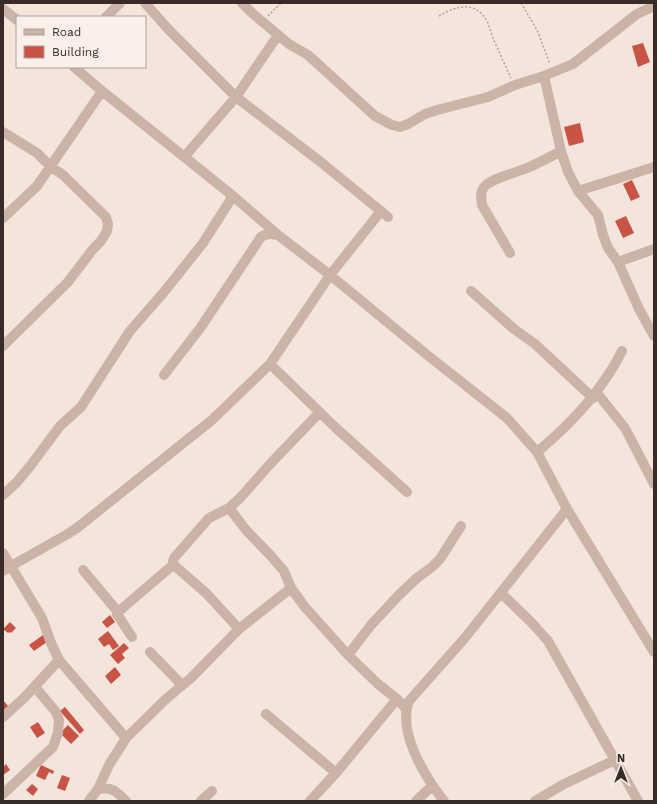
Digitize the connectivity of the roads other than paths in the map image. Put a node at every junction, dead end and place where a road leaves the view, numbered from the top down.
1 (120, 3) edge
2 (145, 3) edge
3 (242, 3) edge
4 (654, 6) edge
5 (3, 9) edge
6 (107, 16) edge
7 (16, 19) edge
8 (278, 35) junction
9 (75, 68) edge
10 (548, 74) junction
11 (102, 91) junction
12 (236, 97) junction
13 (3, 132) edge
14 (561, 151) junction
15 (185, 156) junction
16 (50, 166) junction
17 (654, 167) edge
18 (578, 191) junction
19 (233, 196) junction
20 (3, 218) edge
21 (278, 235) junction
22 (654, 249) edge
23 (510, 253) dead end
24 (618, 262) junction
25 (330, 275) junction
26 (471, 291) dead end
27 (654, 336) edge
28 (3, 346) edge
29 (622, 351) dead end
30 (270, 364) junction
31 (164, 375) dead end
32 (595, 395) junction
33 (320, 413) junction
34 (537, 452) junction
35 (654, 484) edge
36 (407, 492) dead end
37 (3, 495) edge
38 (229, 508) junction
39 (567, 509) junction
40 (461, 526) dead end
41 (3, 553) edge
42 (174, 564) junction
43 (7, 568) edge
44 (83, 570) dead end
45 (291, 588) junction
46 (501, 593) junction
47 (118, 612) junction
48 (239, 629) junction
49 (132, 637) dead end
50 (150, 652) dead end
51 (654, 652) edge
52 (348, 655) junction
53 (59, 660) junction
54 (182, 685) junction
55 (35, 687) junction
56 (398, 699) junction
57 (406, 709) junction
58 (266, 714) dead end
59 (3, 717) edge
60 (126, 738) junction
61 (615, 760) junction
62 (336, 773) junction
63 (432, 786) junction
64 (98, 789) junction
65 (212, 790) dead end
66 (3, 794) edge
67 (88, 801) edge
68 (126, 801) edge
69 (201, 801) edge
70 (310, 801) edge
71 (416, 801) edge
72 (444, 801) edge
73 (535, 801) edge
74 (638, 801) edge

1 - 6 street
2 - 12 street
3 - 8 street
4 - 10 street
5 - 7 street
8 - 10 street
8 - 12 street
9 - 11 street
10 - 14 street
11 - 15 street
11 - 16 street
12 - 15 street
12 - 25 street
13 - 16 street
14 - 18 street
14 - 23 street
15 - 19 street
16 - 20 street
16 - 28 street
17 - 18 street
18 - 24 street
19 - 21 street
19 - 37 street
21 - 25 street
21 - 31 street
22 - 24 street
24 - 27 street
25 - 30 street
25 - 34 street
26 - 32 street
29 - 32 street
30 - 33 street
30 - 43 street
32 - 34 street
32 - 35 street
33 - 36 street
33 - 38 street
34 - 39 street
38 - 42 street
38 - 45 street
39 - 46 street
39 - 51 street
40 - 52 street
41 - 43 street
42 - 47 street
42 - 48 street
43 - 53 street
44 - 47 street
45 - 48 street
45 - 52 street
46 - 57 street
46 - 61 street
47 - 49 street
48 - 54 street
50 - 54 street
52 - 56 street
53 - 55 street
53 - 60 street
54 - 60 street
55 - 59 street
55 - 66 street
56 - 57 street
56 - 62 street
57 - 63 street
58 - 62 street
60 - 64 street
61 - 73 street
61 - 74 street
62 - 70 street
63 - 71 street
63 - 72 street
64 - 67 street
64 - 68 street
65 - 69 street

